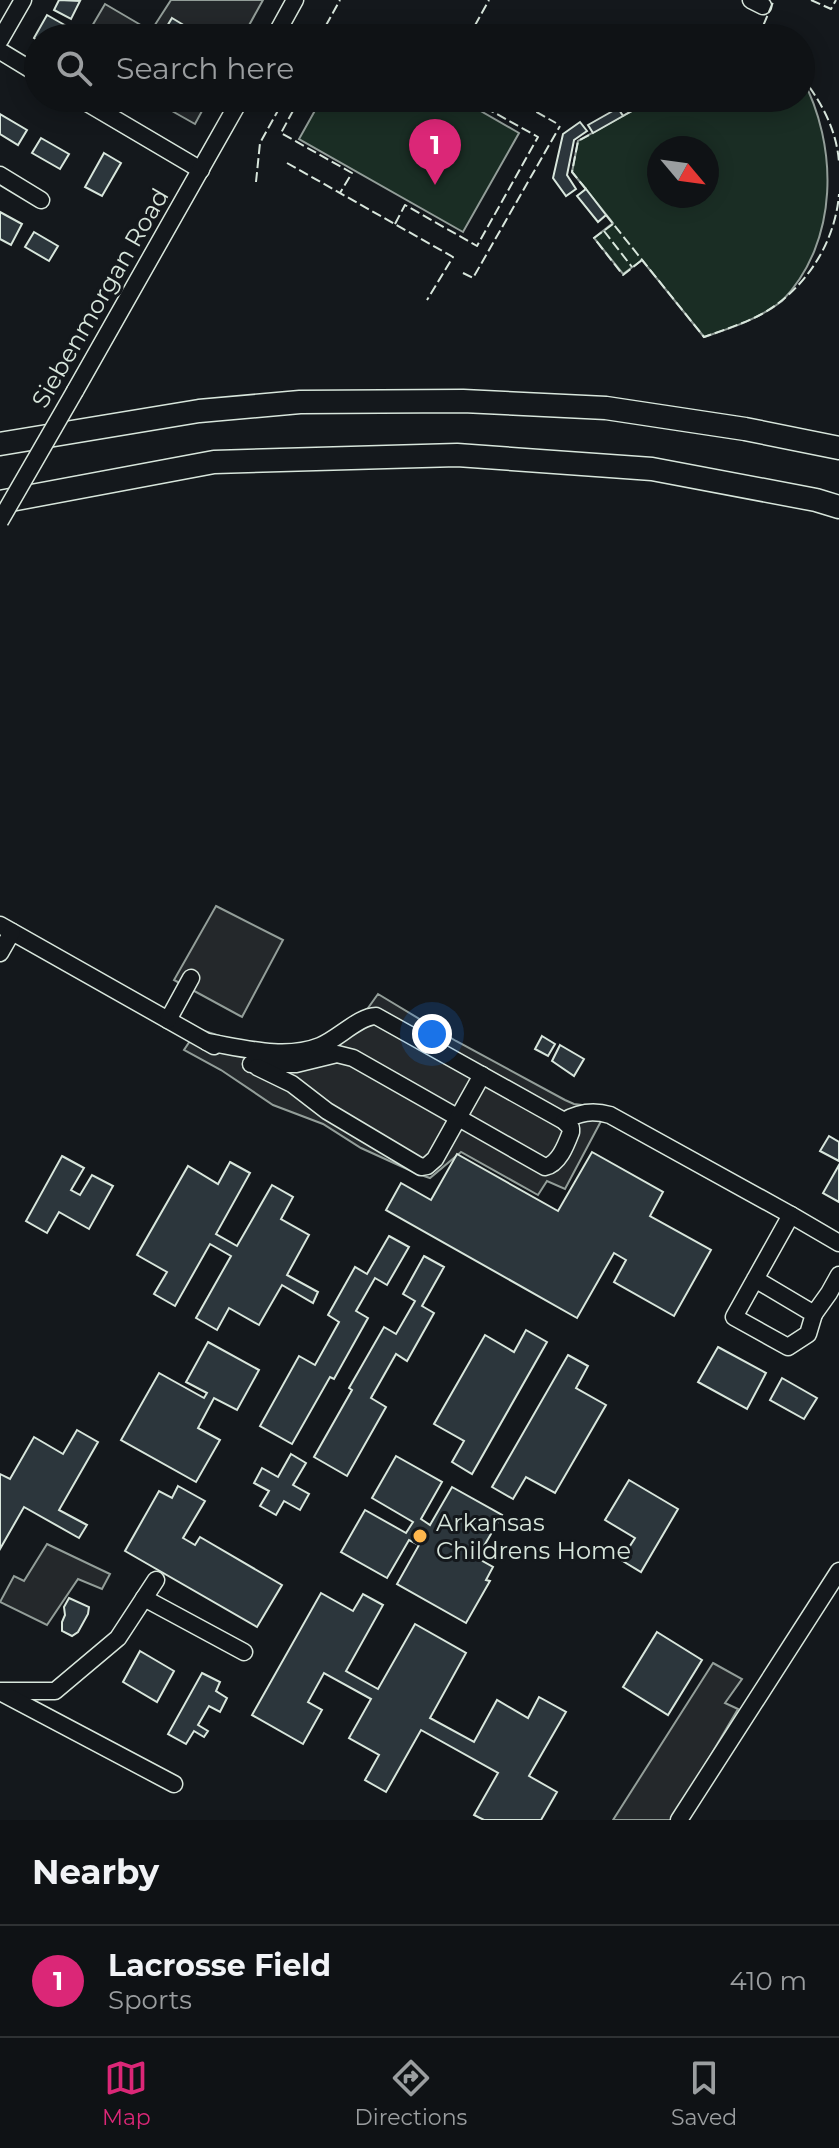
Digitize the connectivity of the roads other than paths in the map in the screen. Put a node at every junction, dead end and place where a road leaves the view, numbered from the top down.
1 (23, 0) edge
2 (295, 0) edge
3 (282, 24) edge
4 (0, 40) edge
5 (0, 51) edge
6 (24, 66) edge
7 (103, 112) edge
8 (233, 112) edge
9 (201, 170) junction
10 (0, 175) edge
11 (41, 200) dead end
12 (0, 444) edge
13 (839, 448) edge
14 (0, 502) edge
15 (839, 507) edge
16 (0, 521) edge
17 (6, 928) edge
18 (0, 953) edge
19 (191, 978) dead end
20 (168, 1020) junction
21 (356, 1024) junction
22 (207, 1042) junction
23 (339, 1055) junction
24 (251, 1064) junction
25 (482, 1075) junction
26 (458, 1118) junction
27 (564, 1121) junction
28 (791, 1215) junction
29 (839, 1243) edge
30 (839, 1275) edge
31 (755, 1279) junction
32 (814, 1314) junction
33 (839, 1571) edge
34 (156, 1580) dead end
35 (144, 1598) junction
36 (244, 1652) dead end
37 (0, 1692) edge
38 (174, 1784) dead end
39 (679, 1820) edge

1 - 4 street
2 - 3 street
5 - 6 street
7 - 9 street
8 - 9 street, Siebenmorgan Road
9 - 16 street, Siebenmorgan Road, bridge
10 - 11 street
12 - 13 highway
14 - 15 highway
17 - 18 street
17 - 20 street
19 - 20 street
20 - 22 street
21 - 22 street
21 - 23 street
21 - 25 street
22 - 24 street
23 - 24 street
23 - 26 street
24 - 26 street
25 - 26 street
25 - 27 street
26 - 27 street
27 - 28 street
28 - 29 street
28 - 31 street
30 - 32 street
31 - 32 street
31 - 32 street
33 - 39 street
34 - 35 street
35 - 36 street
35 - 37 street
37 - 38 street

